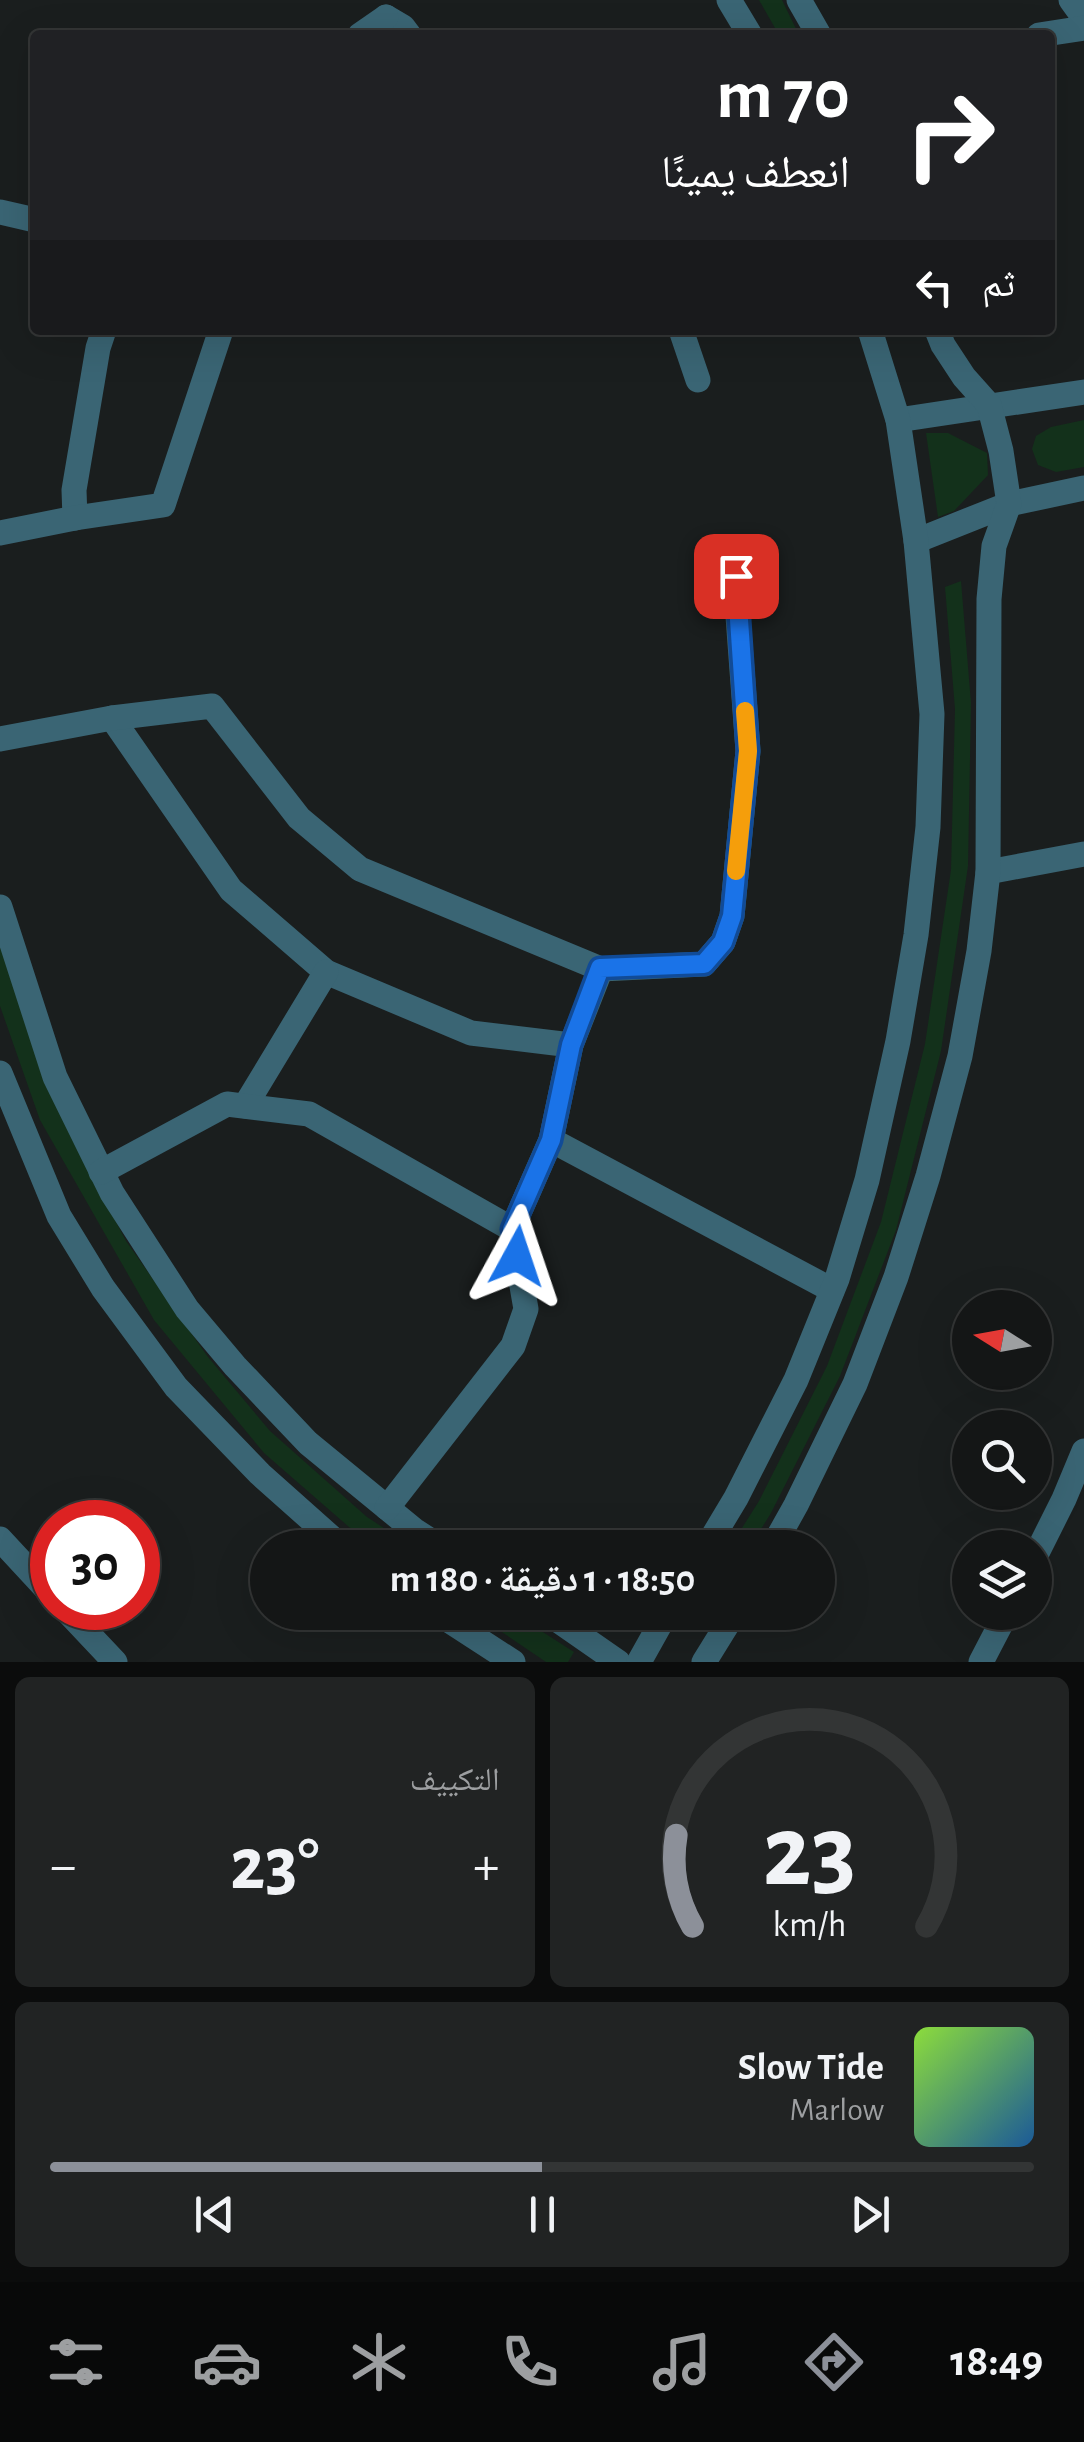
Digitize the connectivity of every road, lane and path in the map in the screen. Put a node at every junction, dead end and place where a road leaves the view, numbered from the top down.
1 (730, 0) edge
2 (799, 0) edge
3 (1071, 0) edge
4 (385, 9) edge
5 (1084, 18) edge
6 (1084, 28) edge
7 (365, 30) edge
8 (405, 30) edge
9 (747, 30) edge
10 (816, 30) edge
11 (1055, 33) edge
12 (0, 212) edge
13 (30, 219) edge
14 (102, 335) edge
15 (219, 335) edge
16 (683, 335) edge
17 (872, 335) edge
18 (939, 335) edge
19 (698, 380) dead end
20 (1084, 392) edge
21 (990, 405) junction
22 (898, 420) junction
23 (1084, 488) edge
24 (1009, 504) junction
25 (75, 518) junction
26 (0, 533) edge
27 (916, 542) junction
28 (736, 576) dead end
29 (112, 718) junction
30 (0, 739) edge
31 (1084, 854) edge
32 (988, 872) junction
33 (0, 907) edge
34 (600, 968) junction
35 (326, 972) junction
36 (571, 1045) junction
37 (0, 1073) edge
38 (245, 1106) junction
39 (551, 1140) junction
40 (102, 1172) junction
41 (512, 1229) junction
42 (832, 1290) junction
43 (1084, 1451) edge
44 (1074, 1504) edge
45 (387, 1508) junction
46 (323, 1530) edge
47 (414, 1530) edge
48 (717, 1530) edge
49 (782, 1530) edge
50 (1052, 1534) edge
51 (0, 1540) edge
52 (30, 1572) edge
53 (85, 1630) edge
54 (464, 1630) edge
55 (572, 1630) edge
56 (657, 1630) edge
57 (724, 1630) edge
58 (999, 1630) edge
59 (986, 1661) edge
60 (116, 1662) edge
61 (513, 1662) edge
62 (618, 1662) edge
63 (639, 1662) edge
64 (704, 1662) edge

1 - 9 street
2 - 10 street
3 - 5 street
4 - 7 street
4 - 8 street
6 - 11 street
12 - 13 street
14 - 25 street
15 - 25 street
16 - 19 street
17 - 22 street
18 - 21 street
20 - 21 street
21 - 22 street
21 - 24 street
22 - 27 street
23 - 24 street
24 - 27 street
24 - 32 street
25 - 26 street
27 - 42 street
28 - 34 street
29 - 30 street
29 - 34 street
29 - 35 street
31 - 32 street
32 - 49 street
33 - 40 street
34 - 36 street
35 - 36 street
35 - 38 street
36 - 39 street
37 - 46 street
38 - 40 street
38 - 41 street
39 - 41 street
39 - 42 street
40 - 45 street
41 - 45 street
42 - 48 street
43 - 44 street
44 - 50 street
45 - 47 street
51 - 52 street
53 - 60 street
54 - 61 street
55 - 62 street
56 - 63 street
57 - 64 street
58 - 59 street

